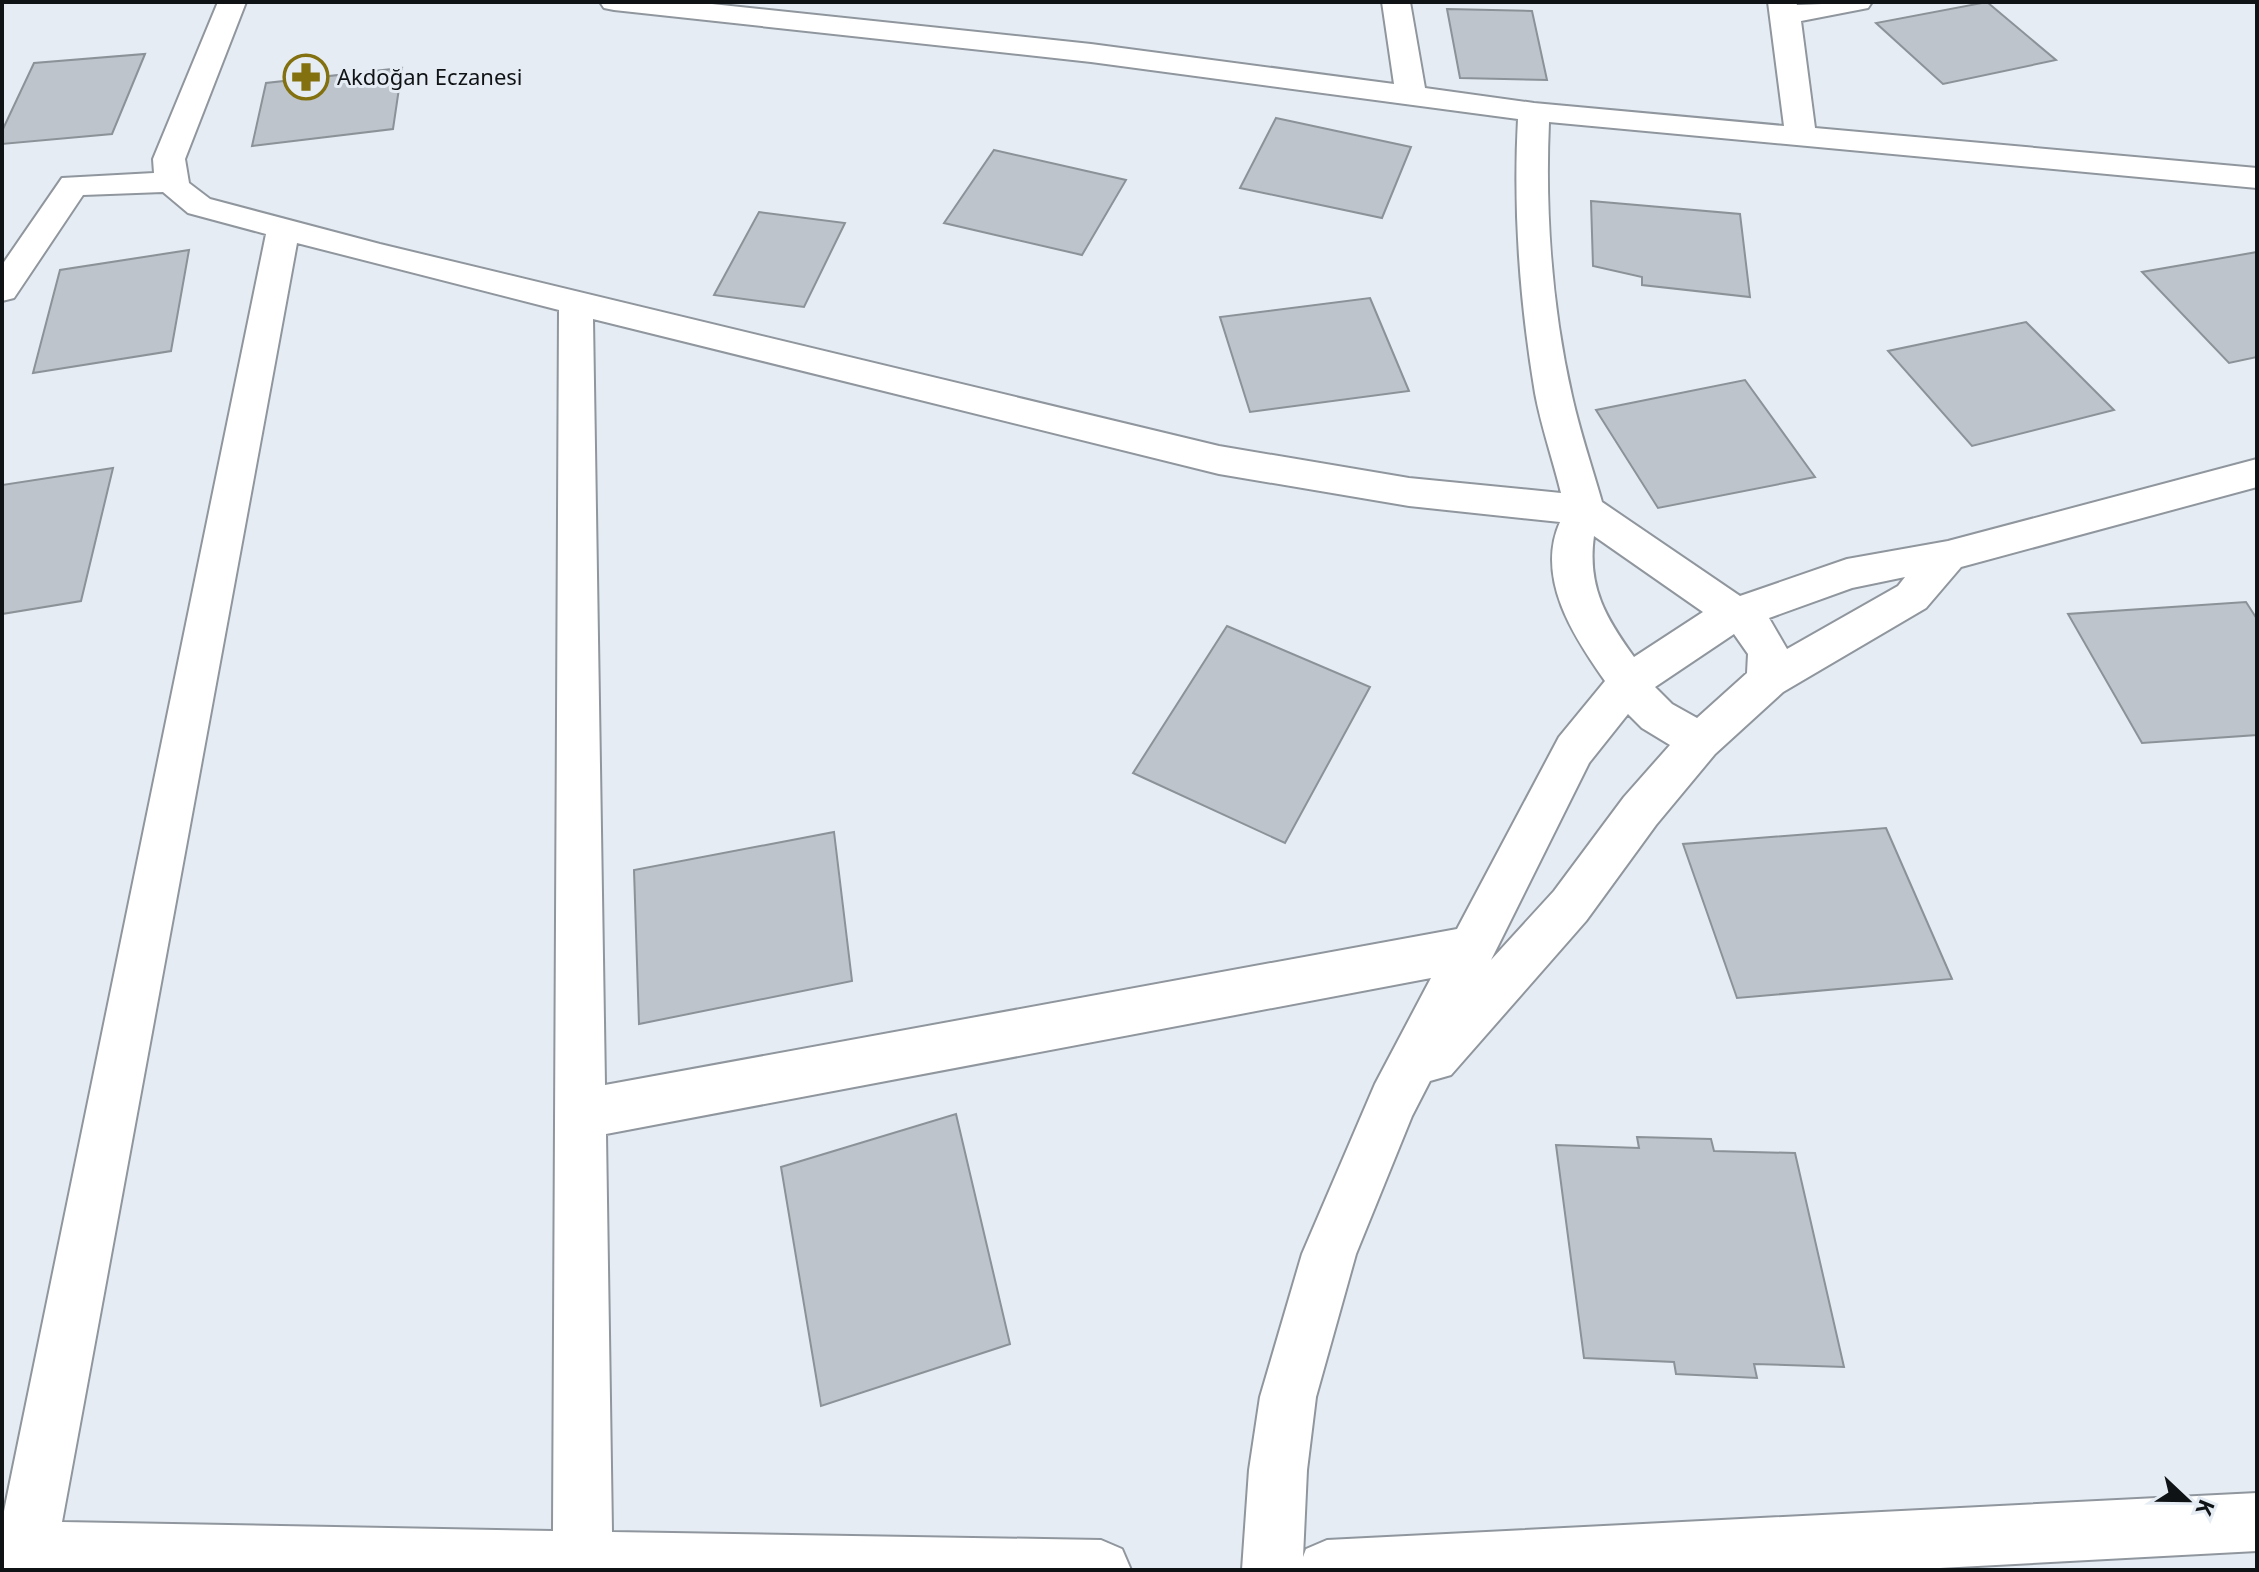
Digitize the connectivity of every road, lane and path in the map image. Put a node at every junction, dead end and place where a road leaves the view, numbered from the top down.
1 (232, 2) edge
2 (614, 2) edge
3 (1396, 2) edge
4 (1858, 2) edge
5 (1784, 8) edge
6 (1411, 96) junction
7 (1534, 112) junction
8 (1802, 137) junction
9 (2257, 153) edge
10 (2257, 178) edge
11 (170, 182) junction
12 (283, 229) junction
13 (2, 290) edge
14 (576, 303) junction
15 (2257, 473) edge
16 (1585, 510) junction
17 (1948, 556) junction
18 (1738, 614) junction
19 (1768, 680) junction
20 (1628, 683) junction
21 (1700, 741) junction
22 (1472, 948) junction
23 (1393, 1101) junction
24 (581, 1114) junction
25 (2257, 1522) edge
26 (15, 1551) edge
27 (583, 1561) junction
28 (1101, 1570) edge
29 (1272, 1570) edge
30 (1327, 1570) edge

1 - 11 street
2 - 6 street
3 - 6 street
4 - 5 street
5 - 8 street
6 - 7 street
7 - 8 street
7 - 16 street
8 - 9 street
8 - 10 street
11 - 12 street
11 - 13 street
12 - 14 street
12 - 26 street
14 - 16 street
14 - 24 street
15 - 17 street
16 - 18 street
16 - 20 street
17 - 18 street
17 - 19 street
18 - 19 street
18 - 20 street
19 - 21 street
20 - 21 street
20 - 22 street
21 - 23 street
22 - 23 street
22 - 24 street
23 - 29 street
24 - 27 street
25 - 30 street
26 - 27 street
27 - 28 street

